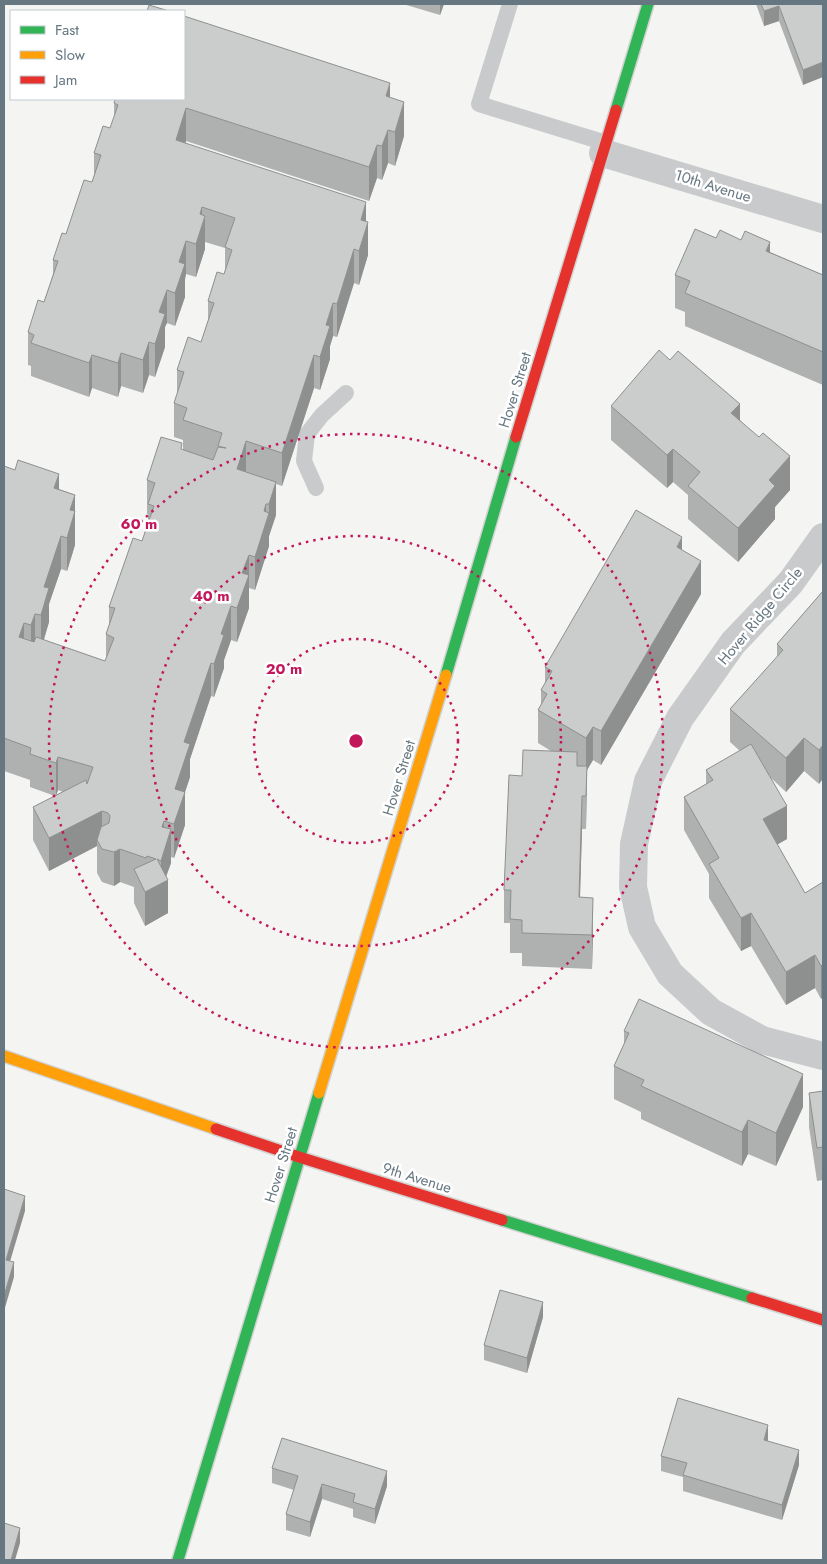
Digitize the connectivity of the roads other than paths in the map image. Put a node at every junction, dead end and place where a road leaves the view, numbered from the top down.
1 (510, 4) edge
2 (648, 4) edge
3 (605, 148) junction
4 (823, 219) edge
5 (346, 393) dead end
6 (316, 488) dead end
7 (823, 537) edge
8 (4, 1056) edge
9 (823, 1056) edge
10 (299, 1158) junction
11 (823, 1320) edge
12 (178, 1560) edge

1 - 3 lane
2 - 3 main road, Hover Street
3 - 4 street, 10th Avenue
3 - 10 main road, Hover Street
5 - 6 lane
7 - 9 street, Hover Ridge Circle
8 - 10 main road, 9th Avenue
10 - 11 main road, 9th Avenue
10 - 12 main road, Hover Street

